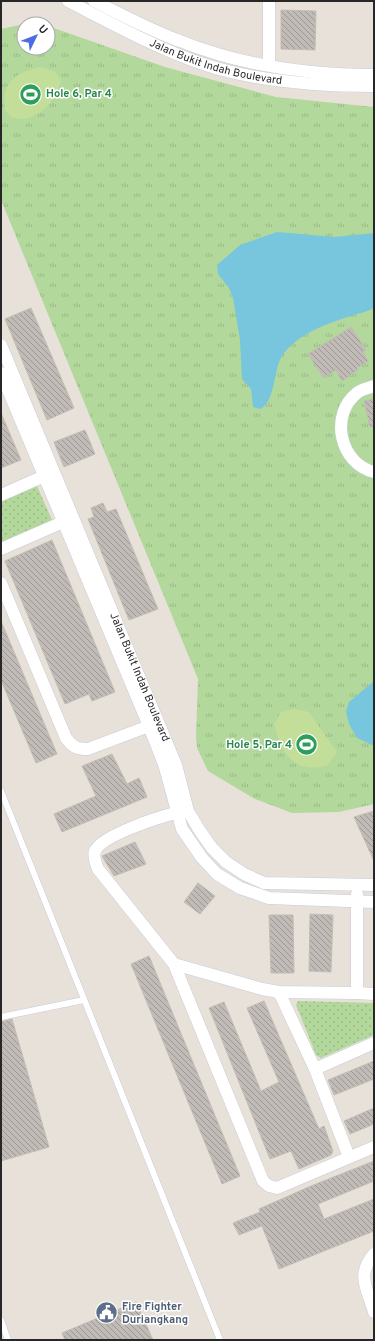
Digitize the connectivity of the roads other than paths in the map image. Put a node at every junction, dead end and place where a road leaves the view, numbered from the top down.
1 (68, 1) edge
2 (94, 1) edge
3 (269, 1) edge
4 (268, 65) junction
5 (374, 75) edge
6 (374, 86) edge
7 (1, 345) edge
8 (1, 373) edge
9 (374, 386) edge
10 (374, 472) edge
11 (49, 474) junction
12 (1, 495) edge
13 (68, 520) junction
14 (1, 549) edge
15 (1, 583) edge
16 (154, 724) junction
17 (1, 791) edge
18 (188, 811) junction
19 (176, 813) junction
20 (358, 884) junction
21 (374, 885) edge
22 (356, 901) junction
23 (374, 902) edge
24 (174, 964) junction
25 (279, 992) junction
26 (357, 993) junction
27 (374, 994) edge
28 (84, 1000) junction
29 (1, 1017) edge
30 (374, 1043) edge
31 (315, 1069) junction
32 (374, 1147) edge
33 (349, 1157) junction
34 (374, 1254) edge
35 (374, 1312) edge
36 (1, 1320) edge
37 (8, 1340) edge
38 (220, 1340) edge

1 - 6 street, Jalan Bukit Indah Boulevard
2 - 4 street
3 - 4 street
4 - 5 street
7 - 11 street
8 - 11 street
9 - 10 street
11 - 12 street
11 - 13 street
13 - 14 street
13 - 16 street
15 - 16 street
16 - 18 street, Jalan Bukit Indah Boulevard
16 - 19 street
17 - 28 lane
18 - 19 street
18 - 20 street, Jalan Bukit Indah Boulevard
19 - 22 street
19 - 24 street
20 - 21 street, Jalan Bukit Indah Boulevard
20 - 22 street
22 - 23 street
22 - 26 street
24 - 25 street
24 - 33 street
25 - 26 street
25 - 31 street
26 - 27 street
28 - 29 lane
28 - 38 lane
30 - 31 street
31 - 33 street
32 - 33 street
34 - 35 street
36 - 37 lane

